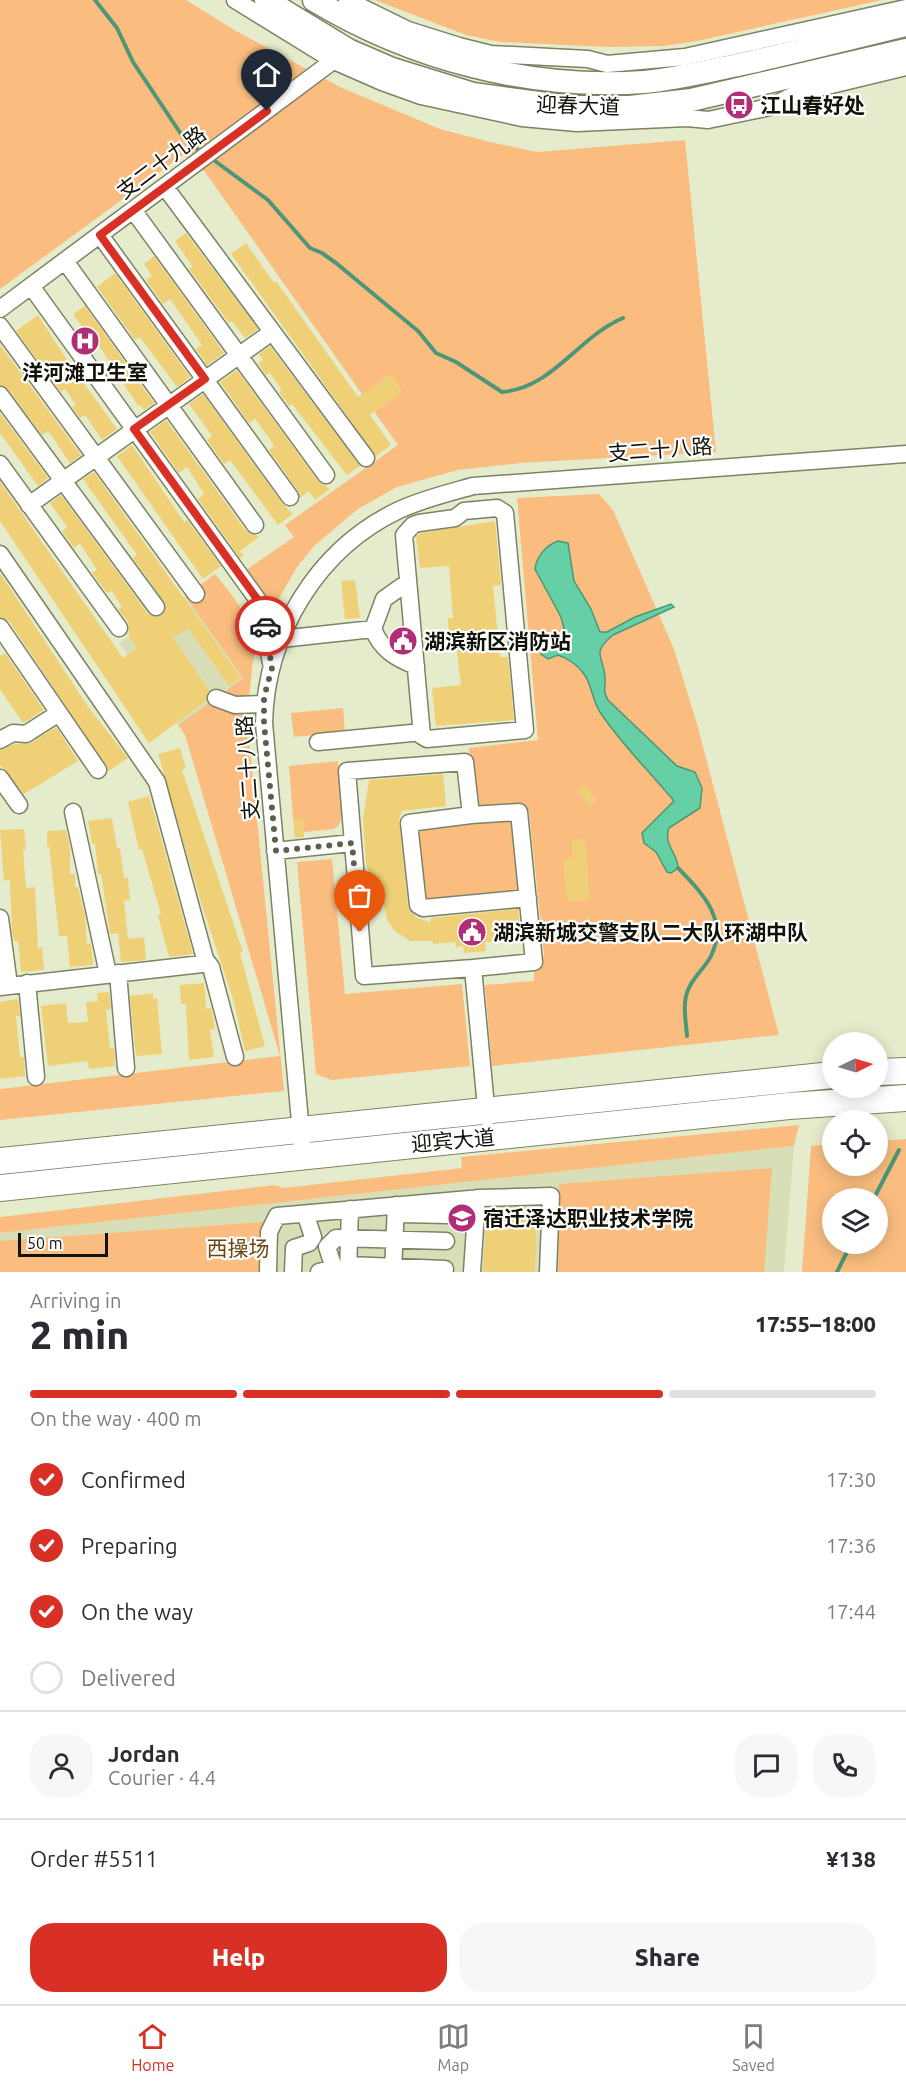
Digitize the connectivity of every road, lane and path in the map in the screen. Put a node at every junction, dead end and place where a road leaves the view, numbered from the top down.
1 (235, 0) edge
2 (266, 0) edge
3 (314, 0) edge
4 (347, 0) edge
5 (906, 8) edge
6 (906, 25) edge
7 (906, 50) edge
8 (341, 56) junction
9 (906, 67) edge
10 (165, 187) junction
11 (133, 210) junction
12 (100, 235) junction
13 (65, 261) junction
14 (31, 286) junction
15 (0, 309) edge
16 (0, 326) edge
17 (272, 332) junction
18 (239, 355) junction
19 (205, 379) junction
20 (0, 395) edge
21 (169, 405) junction
22 (134, 429) junction
23 (906, 454) edge
24 (96, 457) junction
25 (366, 458) dead end
26 (0, 464) edge
27 (326, 475) dead end
28 (63, 480) junction
29 (290, 497) dead end
30 (29, 505) junction
31 (255, 525) dead end
32 (0, 554) edge
33 (408, 582) junction
34 (196, 594) dead end
35 (156, 607) dead end
36 (0, 627) edge
37 (119, 628) dead end
38 (373, 628) junction
39 (281, 639) junction
40 (416, 666) junction
41 (272, 668) junction
42 (216, 698) dead end
43 (264, 704) junction
44 (59, 713) junction
45 (422, 732) junction
46 (0, 740) edge
47 (318, 742) dead end
48 (98, 770) dead end
49 (0, 778) edge
50 (19, 805) dead end
51 (73, 812) dead end
52 (471, 815) junction
53 (352, 843) junction
54 (276, 851) junction
55 (528, 898) junction
56 (0, 918) edge
57 (205, 959) junction
58 (473, 968) junction
59 (113, 974) junction
60 (27, 983) junction
61 (4, 986) edge
62 (235, 1057) dead end
63 (126, 1068) dead end
64 (906, 1071) edge
65 (888, 1072) edge
66 (822, 1076) edge
67 (36, 1077) dead end
68 (906, 1098) edge
69 (486, 1111) junction
70 (300, 1128) junction
71 (489, 1137) junction
72 (303, 1155) junction
73 (0, 1161) edge
74 (0, 1188) edge
75 (477, 1198) junction
76 (447, 1208) junction
77 (395, 1210) junction
78 (350, 1211) junction
79 (309, 1213) junction
80 (350, 1238) junction
81 (394, 1239) junction
82 (446, 1240) junction
83 (349, 1269) edge
84 (393, 1269) edge
85 (445, 1270) edge
86 (268, 1272) edge
87 (293, 1272) edge
88 (319, 1272) edge
89 (472, 1272) edge
90 (548, 1272) edge

1 - 8 street
2 - 8 main road, 迎春大道
3 - 6 main road, 迎春大道
4 - 5 street
7 - 8 main road, 迎春大道
8 - 9 street
8 - 10 street, 支二十九路
10 - 11 street, 支二十九路
10 - 17 street
11 - 12 street, 支二十九路
11 - 18 street
12 - 13 street, 支二十九路
12 - 19 street
13 - 14 street, 支二十九路
13 - 21 street
14 - 15 street, 支二十九路
14 - 22 street
16 - 24 street
17 - 18 street
17 - 25 street
18 - 19 street
18 - 27 street
19 - 21 street
19 - 29 street
20 - 28 street
21 - 22 street
21 - 31 street
22 - 24 street
22 - 41 street
23 - 39 street, 支二十八路
24 - 28 street
24 - 34 street
26 - 30 street
28 - 30 street
28 - 35 street
30 - 37 street
32 - 57 street
33 - 38 street
33 - 40 street
33 - 45 street
36 - 44 street
38 - 39 street
38 - 40 street
39 - 41 street, 支二十八路
40 - 45 street
41 - 43 street, 支二十八路
42 - 43 street
43 - 54 street, 支二十八路
44 - 46 street
44 - 48 street
45 - 47 street
49 - 50 street
51 - 59 street
52 - 53 street
52 - 55 street
52 - 55 street
53 - 54 street
53 - 58 street
54 - 70 street, 支二十八路
55 - 58 street
56 - 61 street
57 - 59 street
57 - 62 street
58 - 69 street
59 - 60 street
59 - 63 street
60 - 61 street
60 - 67 street
64 - 65 highway
66 - 69 highway, 迎宾大道
68 - 71 highway, 迎宾大道
69 - 70 highway, 迎宾大道
69 - 71 street
70 - 72 street, 支二十八路
70 - 73 highway, 迎宾大道
71 - 72 highway, 迎宾大道
72 - 74 highway, 迎宾大道
75 - 76 street
75 - 89 street
75 - 90 street
76 - 77 street
76 - 82 street
77 - 78 street
77 - 81 street
78 - 79 street
78 - 80 street
79 - 86 street
79 - 87 street
80 - 81 street
80 - 83 street
80 - 88 street
81 - 82 street
81 - 84 street
82 - 85 street
83 - 84 street
84 - 85 street

